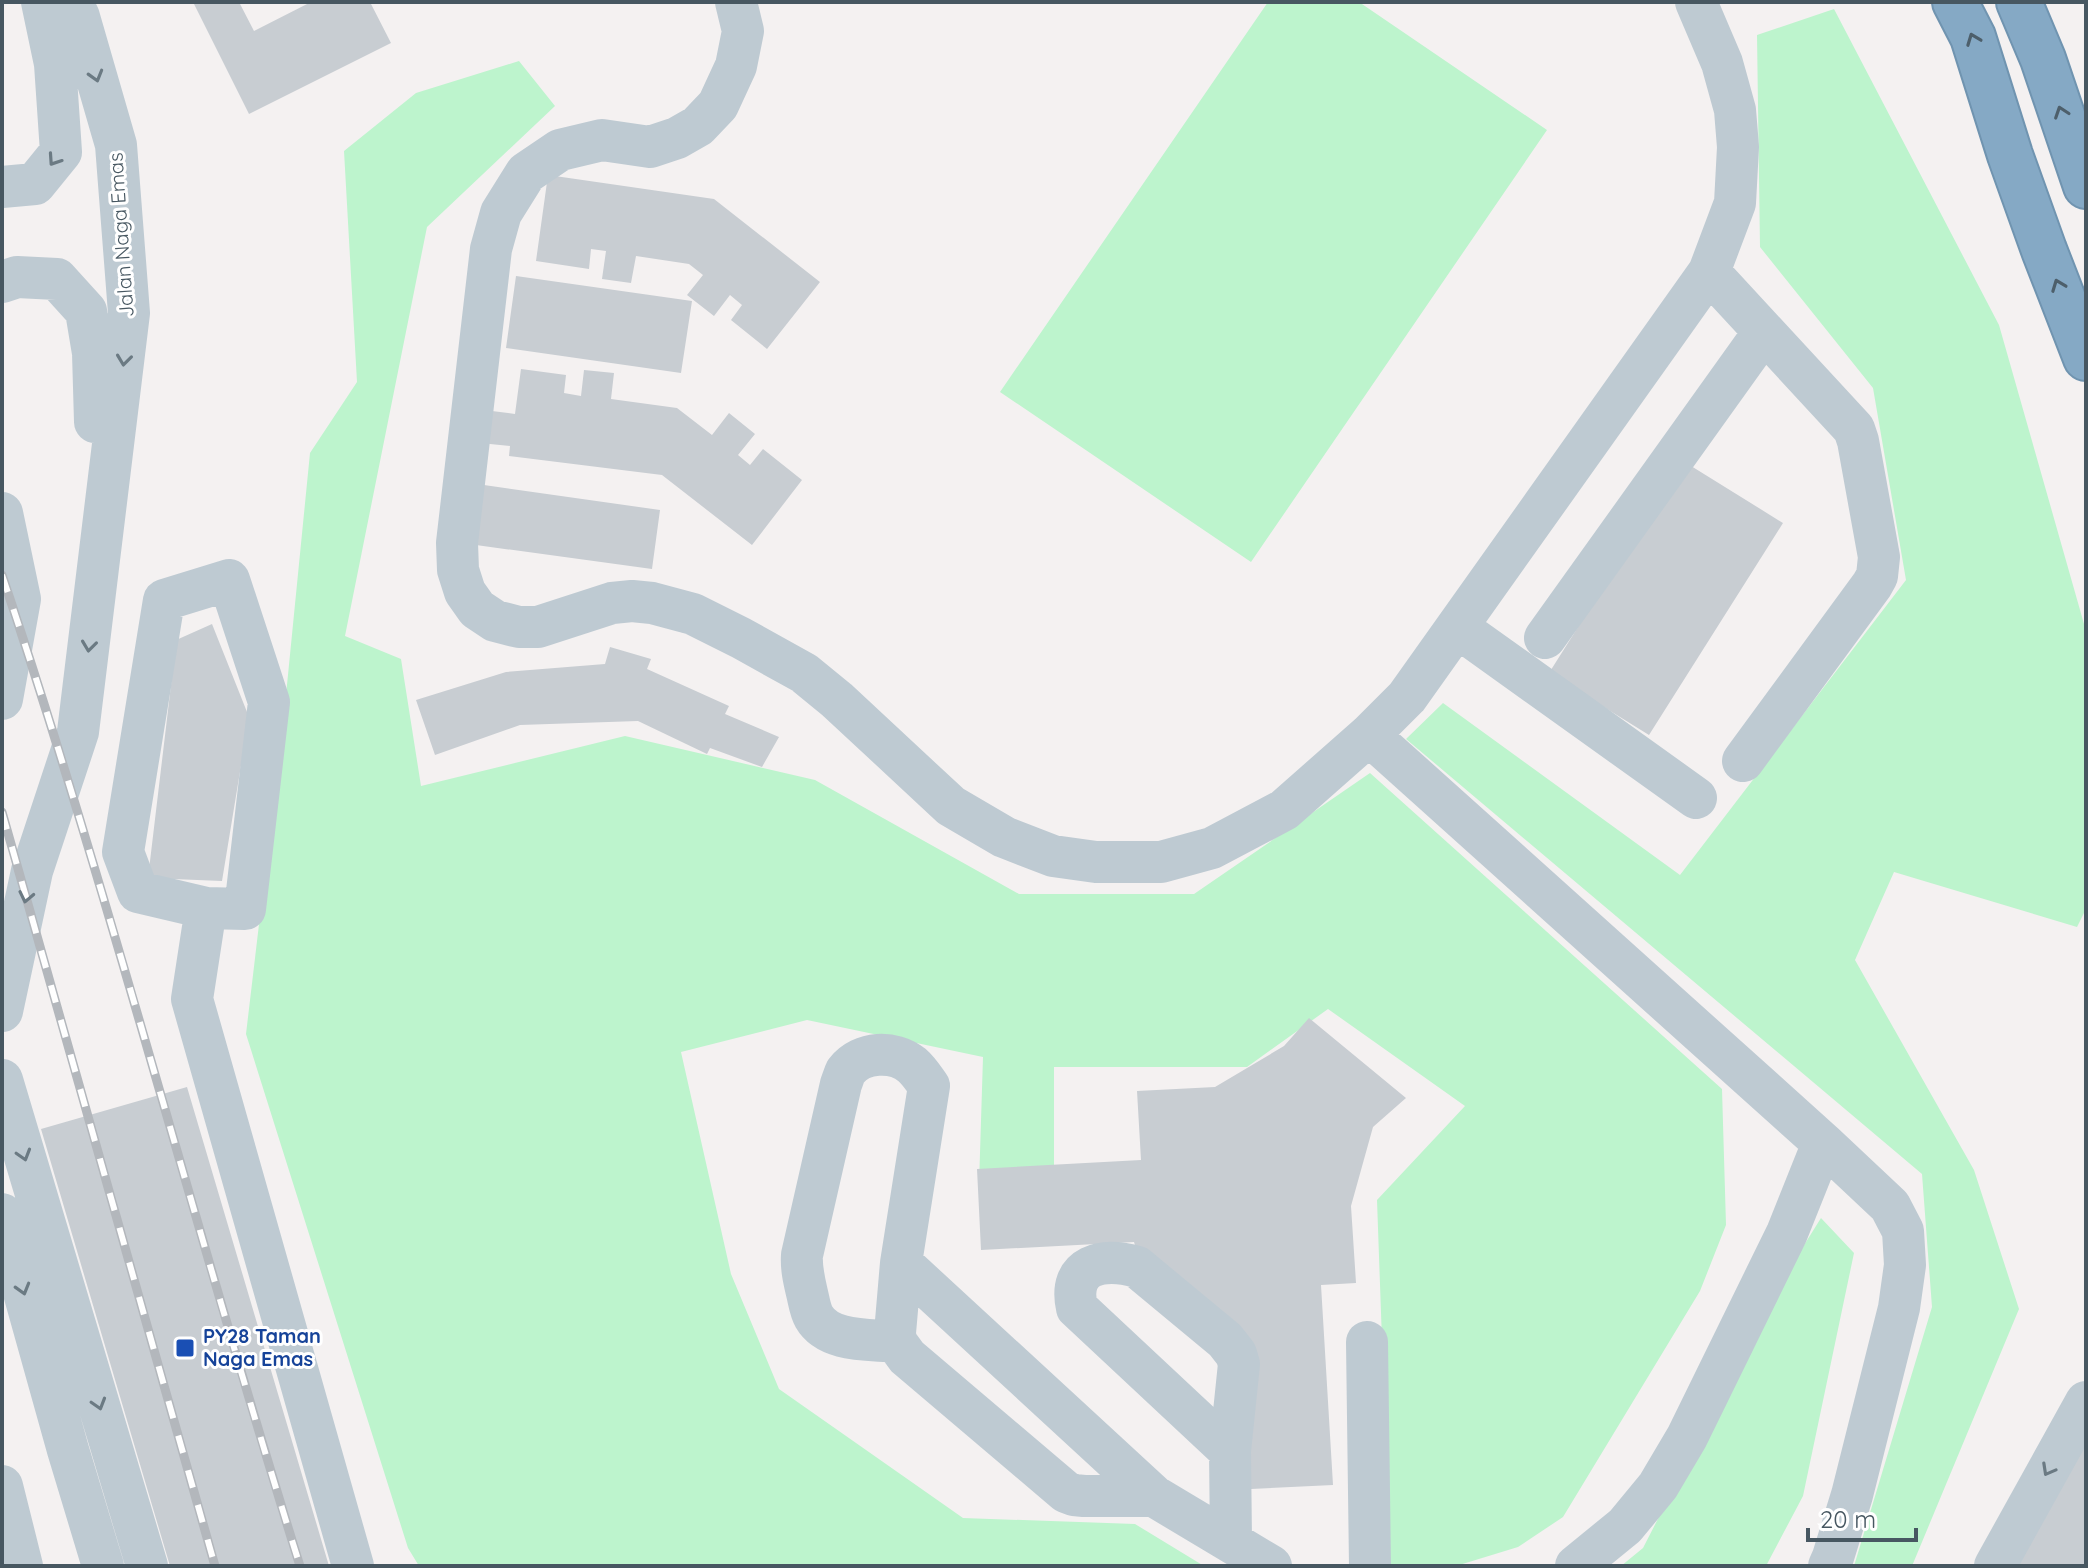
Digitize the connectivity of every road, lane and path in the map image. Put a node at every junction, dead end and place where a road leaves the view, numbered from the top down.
1 (42, 2) edge
2 (72, 2) edge
3 (736, 2) edge
4 (1696, 2) edge
5 (1955, 2) edge
6 (2019, 2) edge
7 (2086, 186) edge
8 (2, 187) edge
9 (1709, 272) junction
10 (2, 282) edge
11 (1764, 332) junction
12 (2086, 358) edge
13 (2, 513) edge
14 (2, 532) edge
15 (99, 568) junction
16 (20, 599) junction
17 (1457, 627) junction
18 (1545, 638) dead end
19 (2, 699) edge
20 (1369, 735) junction
21 (1743, 761) dead end
22 (1696, 798) dead end
23 (206, 908) junction
24 (2, 1011) edge
25 (2, 1080) edge
26 (1823, 1143) junction
27 (2, 1214) edge
28 (901, 1263) junction
29 (896, 1342) junction
30 (1367, 1342) dead end
31 (2086, 1402) edge
32 (68, 1450) junction
33 (1230, 1451) junction
34 (2, 1486) edge
35 (1154, 1496) junction
36 (1231, 1541) junction
37 (22, 1566) edge
38 (73, 1566) edge
39 (103, 1566) edge
40 (147, 1566) edge
41 (353, 1566) edge
42 (1271, 1566) edge
43 (1370, 1566) edge
44 (1576, 1566) edge
45 (1829, 1566) edge
46 (1995, 1566) edge

1 -> 8 street
2 -> 15 street, Jalan Naga Emas
3 - 20 street
4 - 9 street
12 -> 5 highway
7 -> 6 highway
9 - 11 street
9 - 17 street
10 - 15 street, Jalan Naga Emas
11 - 18 street
11 - 21 street
13 - 16 street
14 - 16 street
15 -> 24 street, Jalan Naga Emas
16 - 19 street
17 - 20 street
17 - 22 street
20 - 26 street
23 - 23 street
23 - 41 street
25 -> 40 street
26 - 44 street
26 - 45 street
27 -> 32 street
28 - 29 street
28 - 29 street
28 - 35 street
29 - 35 street
30 - 43 street
31 -> 46 street
32 - 38 street
32 - 39 street
33 - 33 street
33 - 36 street
34 - 37 street
35 - 36 street
36 - 42 street

